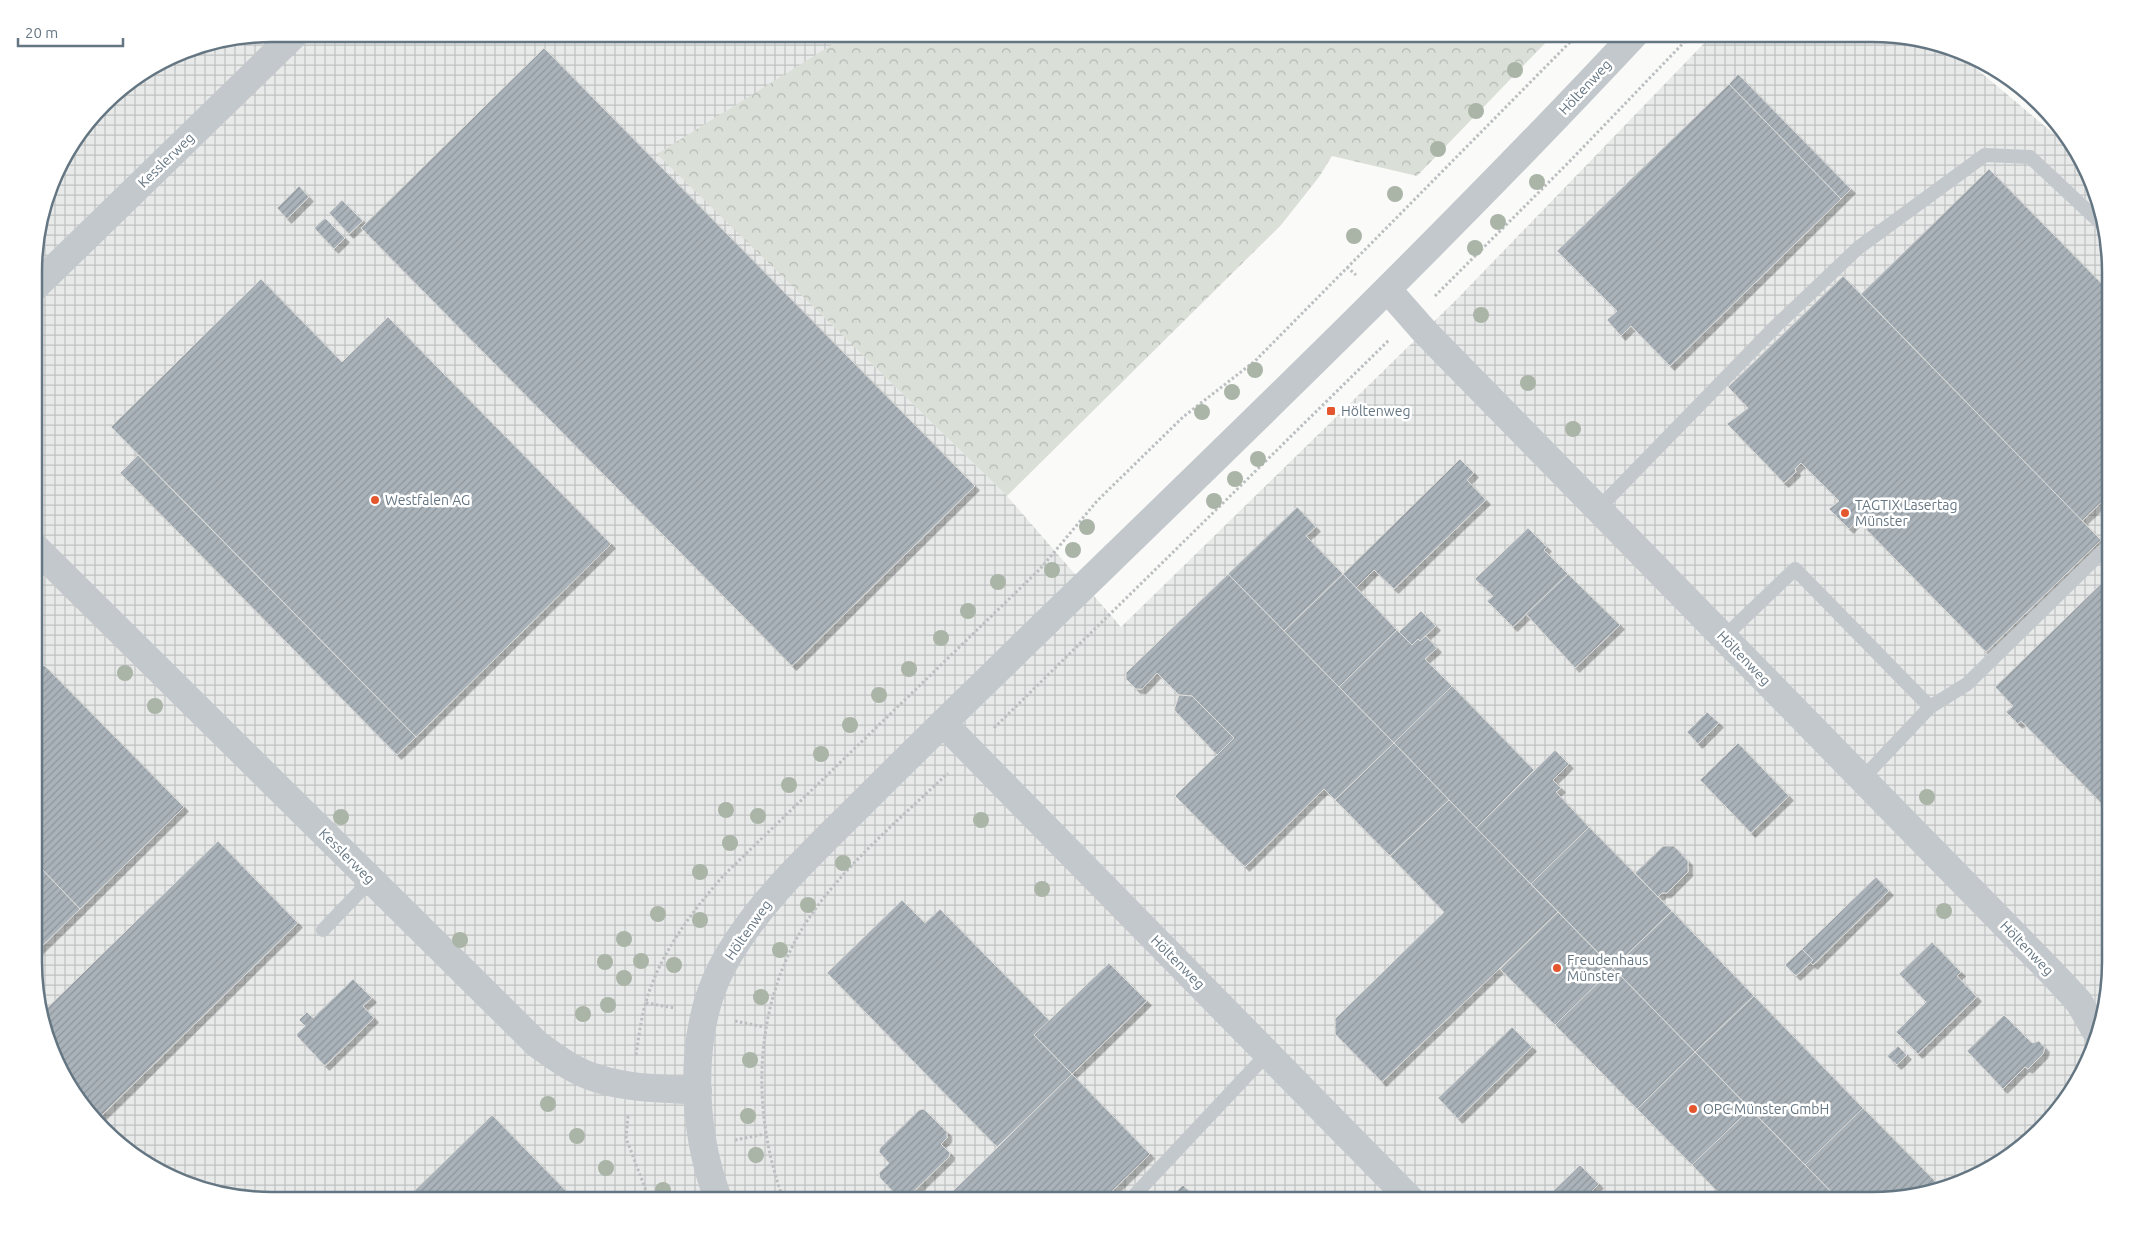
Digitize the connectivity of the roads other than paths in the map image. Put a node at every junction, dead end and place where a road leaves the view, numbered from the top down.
1 (288, 42) edge
2 (1628, 42) edge
3 (2096, 219) edge
4 (42, 280) edge
5 (1388, 290) junction
6 (1598, 509) junction
7 (2102, 552) edge
8 (42, 554) edge
9 (1724, 637) junction
10 (1930, 707) junction
11 (943, 723) junction
12 (1862, 779) junction
13 (371, 880) junction
14 (323, 930) dead end
15 (2093, 1027) edge
16 (1268, 1053) junction
17 (698, 1091) junction
18 (716, 1192) edge
19 (1137, 1192) edge
20 (1394, 1192) edge

1 - 4 street, Kesslerweg
2 - 5 street, Höltenweg
3 - 6 lane
5 - 6 street, Höltenweg
5 - 11 street, Höltenweg
6 - 9 street, Höltenweg
7 - 10 lane
8 - 13 street, Kesslerweg
9 - 10 lane
9 - 12 street, Höltenweg
10 - 12 lane
11 - 16 street, Höltenweg
11 - 17 street, Höltenweg
12 - 15 street, Höltenweg
13 - 14 lane
13 - 17 street, Kesslerweg
16 - 19 lane
16 - 20 street, Höltenweg
17 - 18 street, Höltenweg

